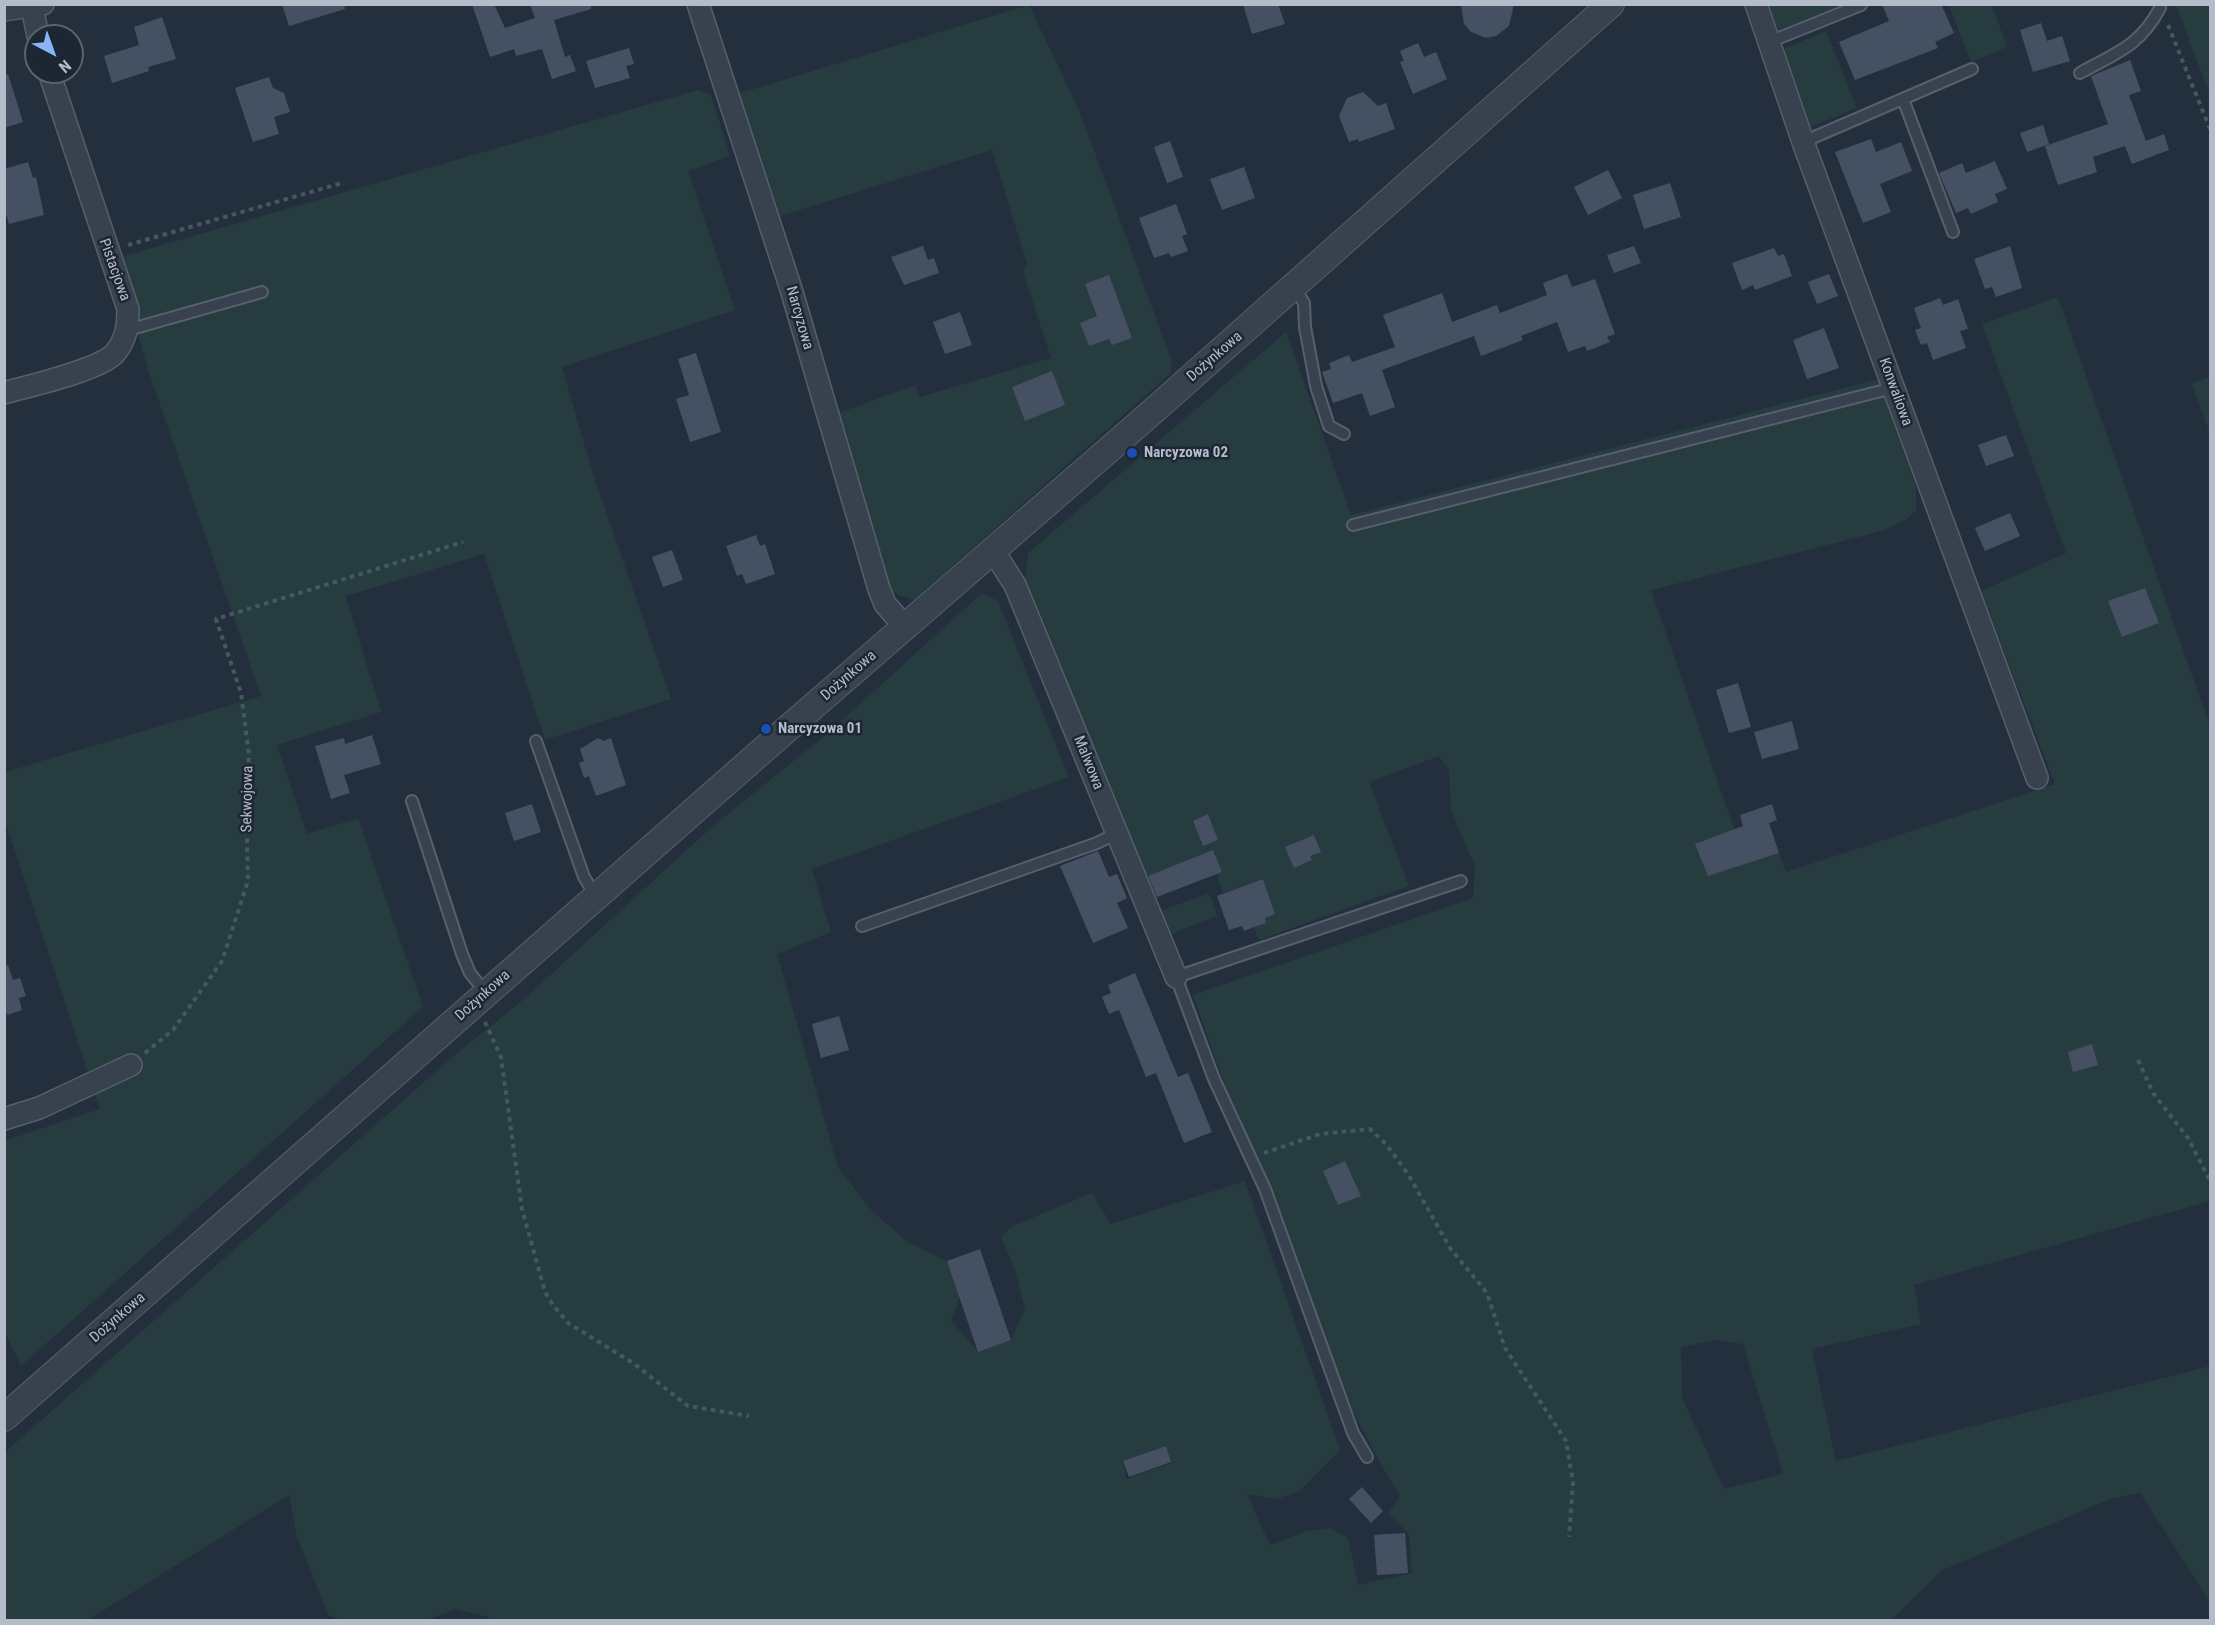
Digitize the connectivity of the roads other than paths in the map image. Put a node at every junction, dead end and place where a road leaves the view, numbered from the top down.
1 (698, 4) edge
2 (1611, 4) edge
3 (1756, 4) edge
4 (35, 5) edge
5 (1861, 5) edge
6 (2160, 8) road end
7 (4, 10) edge
8 (37, 24) edge
9 (1769, 42) junction
10 (1972, 69) dead end
11 (2080, 73) dead end
12 (53, 84) edge
13 (1903, 99) junction
14 (1803, 142) junction
15 (1953, 232) dead end
16 (1294, 287) junction
17 (262, 292) dead end
18 (128, 330) junction
19 (1893, 388) junction
20 (4, 393) edge
21 (1344, 434) dead end
22 (1353, 525) dead end
23 (994, 552) junction
24 (906, 628) junction
25 (536, 741) dead end
26 (2037, 778) dead end
27 (412, 801) dead end
28 (1117, 833) junction
29 (1461, 881) dead end
30 (597, 896) junction
31 (862, 926) dead end
32 (1176, 977) junction
33 (480, 998) junction
34 (130, 1065) road end
35 (4, 1119) edge
36 (4, 1418) edge
37 (1366, 1457) dead end

1 - 24 street, Narcyzowa
2 - 16 street, Dożynkowa
3 - 9 street, Konwaliowa
4 - 7 street
4 - 8 street
5 - 9 lane
6 - 11 lane
9 - 14 street, Konwaliowa
10 - 13 lane
12 - 18 street, Pistacjowa
13 - 14 lane
13 - 15 lane
14 - 19 street, Konwaliowa
16 - 21 lane
16 - 23 street, Dożynkowa
17 - 18 lane
18 - 20 street
19 - 22 lane
19 - 26 street, Konwaliowa
23 - 24 street, Dożynkowa
23 - 28 street, Malwowa
24 - 30 street, Dożynkowa
25 - 30 lane
27 - 33 lane
28 - 31 lane
28 - 32 street, Malwowa
29 - 32 lane
30 - 33 street, Dożynkowa
32 - 37 lane
33 - 36 street, Dożynkowa
34 - 35 street

